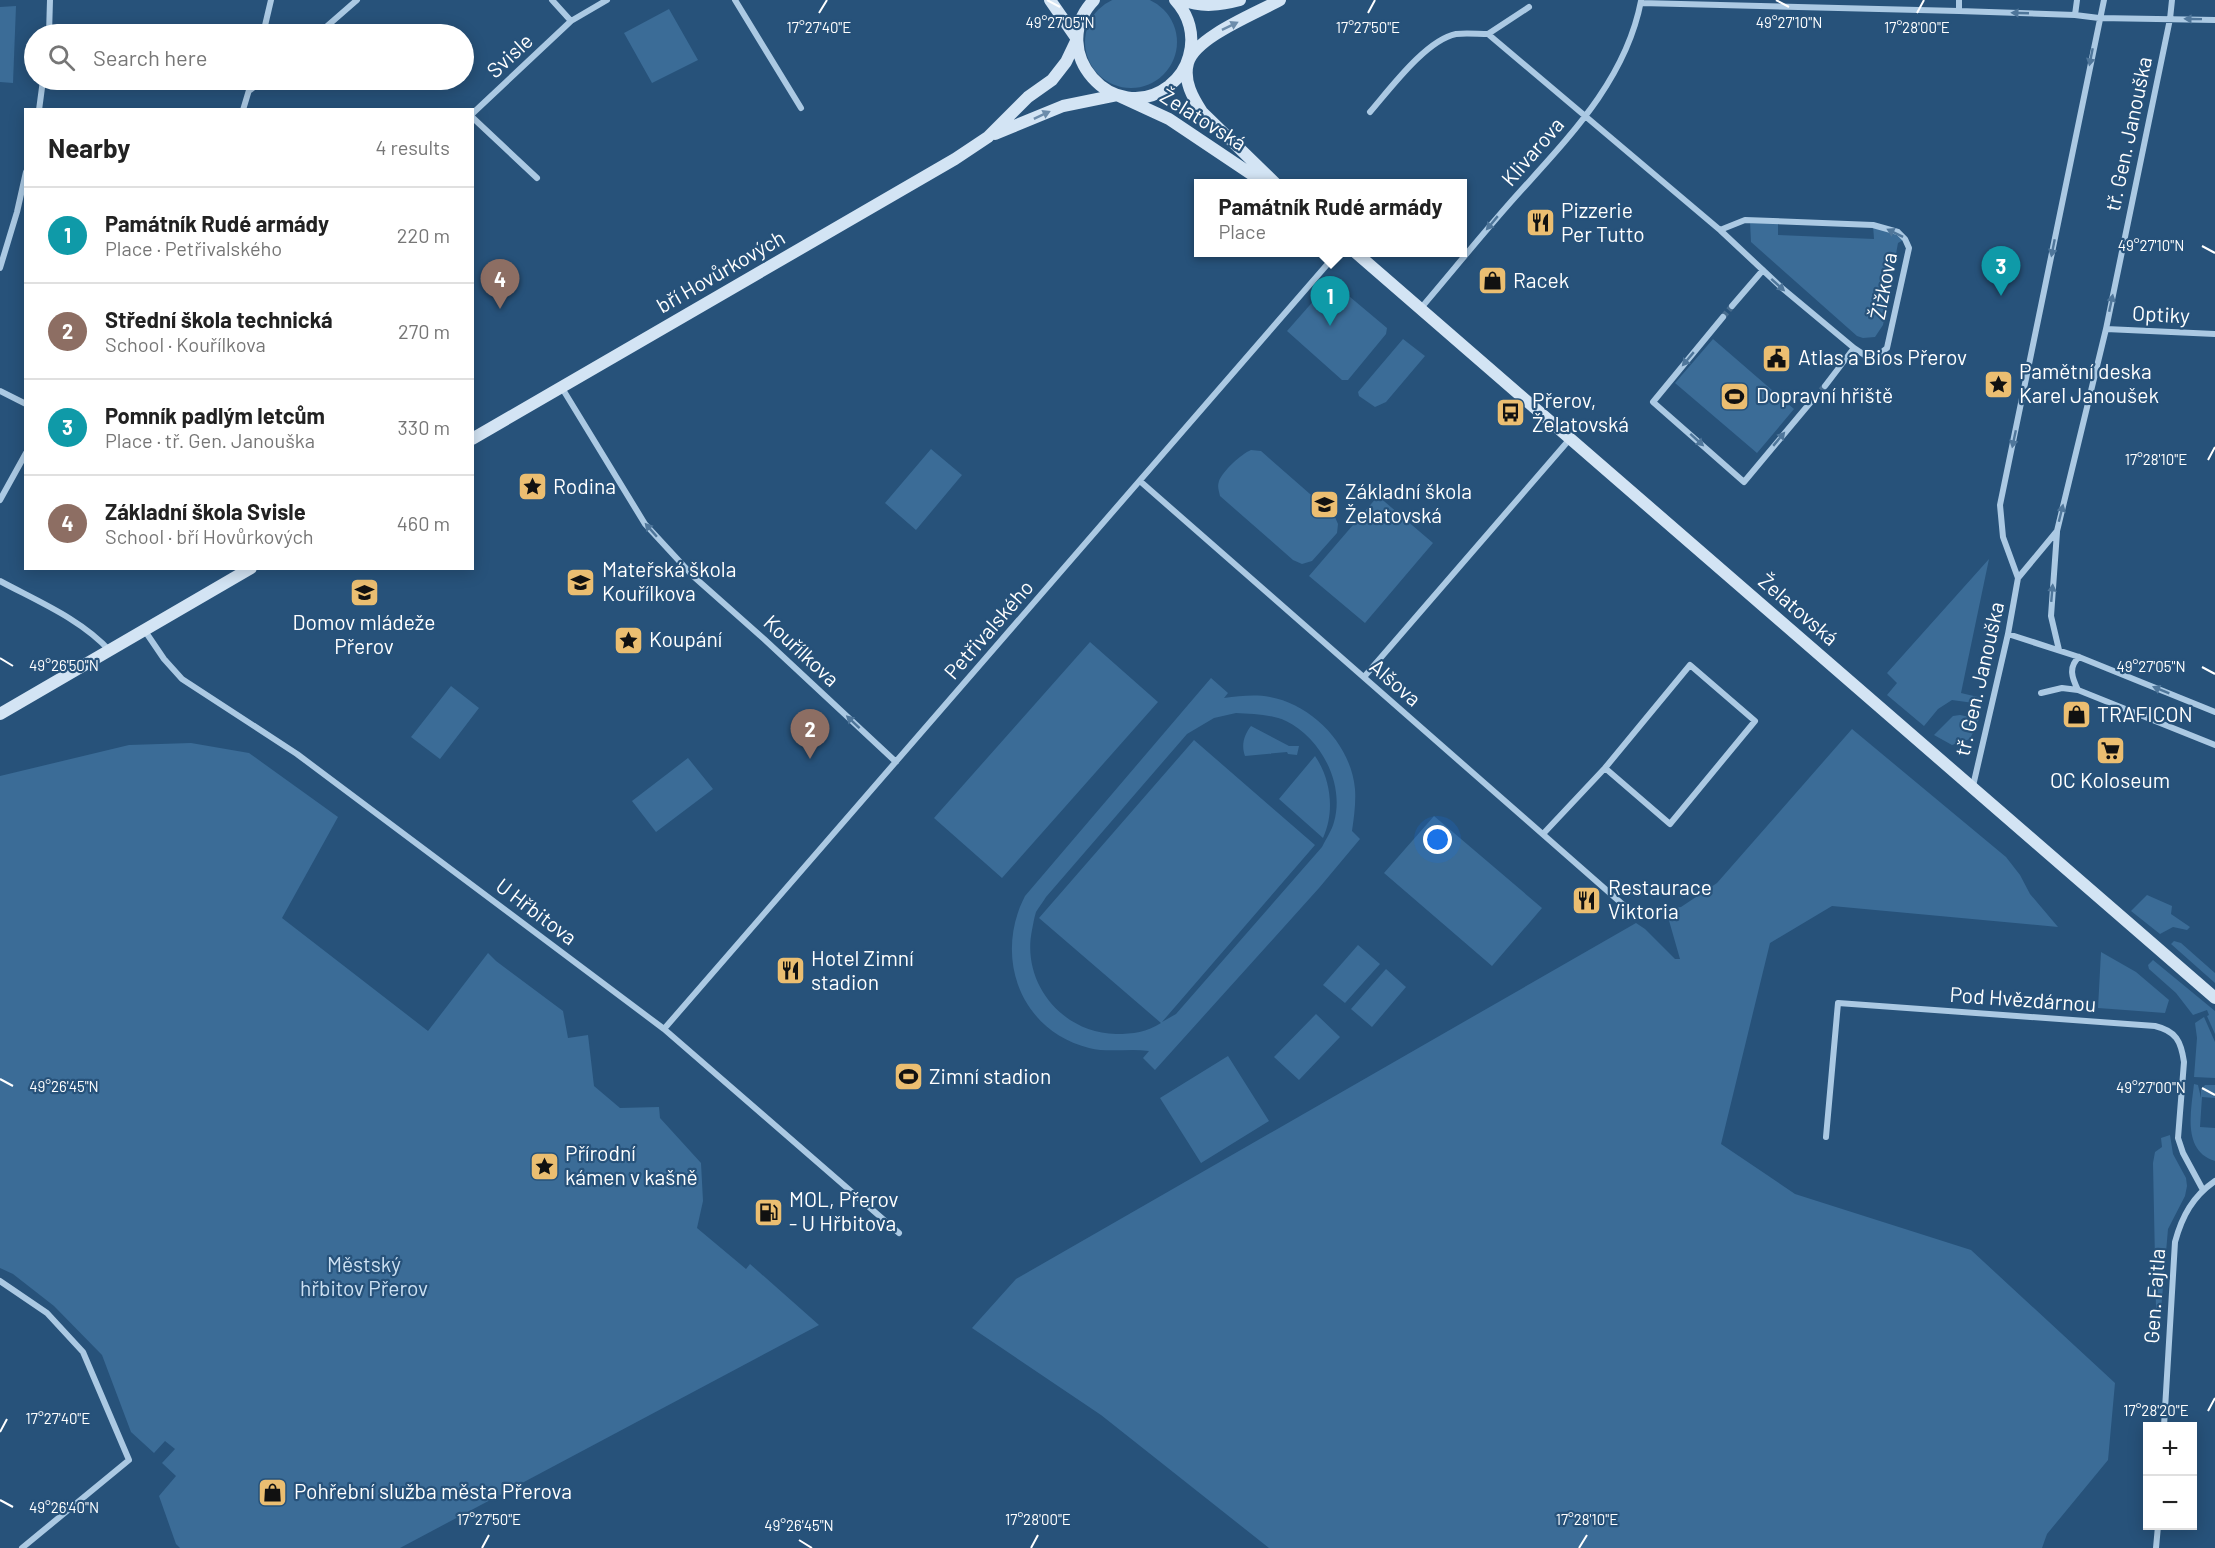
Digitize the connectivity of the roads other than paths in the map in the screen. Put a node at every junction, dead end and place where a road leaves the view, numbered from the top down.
1 (50, 0) edge
2 (271, 0) edge
3 (357, 0) edge
4 (552, 0) edge
5 (607, 0) edge
6 (735, 0) edge
7 (1050, 0) edge
8 (1094, 0) edge
9 (1175, 0) edge
10 (1183, 0) edge
11 (1240, 0) edge
12 (1280, 0) edge
13 (1837, 0) edge
14 (1959, 0) edge
15 (2076, 0) edge
16 (2104, 0) edge
17 (2172, 0) edge
18 (1641, 2) edge
19 (1712, 2) edge
20 (1529, 7) dead end
21 (1836, 8) junction
22 (1959, 11) junction
23 (2075, 15) junction
24 (2099, 18) junction
25 (2170, 19) junction
26 (2215, 20) edge
27 (571, 21) junction
28 (49, 24) edge
29 (265, 24) edge
30 (329, 24) edge
31 (1488, 34) junction
32 (1077, 39) junction
33 (1188, 61) junction
34 (42, 90) edge
35 (249, 90) edge
36 (1117, 95) junction
37 (39, 108) edge
38 (244, 108) edge
39 (801, 108) dead end
40 (1370, 112) dead end
41 (474, 114) edge
42 (1587, 116) junction
43 (474, 118) edge
44 (988, 137) junction
45 (537, 178) dead end
46 (24, 179) edge
47 (1260, 179) edge
48 (1272, 179) edge
49 (1720, 230) junction
50 (1467, 253) edge
51 (1334, 257) edge
52 (1361, 257) edge
53 (1464, 257) edge
54 (0, 268) edge
55 (1763, 270) junction
56 (1732, 306) tunnel mouth
57 (1420, 309) junction
58 (1723, 317) tunnel mouth
59 (2106, 329) junction
60 (2215, 334) edge
61 (1854, 348) junction
62 (1825, 386) tunnel mouth
63 (562, 388) junction
64 (0, 390) edge
65 (1815, 397) tunnel mouth
66 (24, 403) edge
67 (474, 438) edge
68 (1569, 440) junction
69 (24, 457) edge
70 (1141, 482) junction
71 (0, 500) edge
72 (2057, 531) junction
73 (248, 570) edge
74 (2018, 578) junction
75 (0, 581) edge
76 (145, 631) junction
77 (2008, 634) junction
78 (2059, 650) junction
79 (110, 651) junction
80 (2079, 657) junction
81 (1364, 677) junction
82 (2078, 690) junction
83 (2041, 693) dead end
84 (2215, 712) edge
85 (0, 714) edge
86 (2215, 745) edge
87 (896, 762) junction
88 (1605, 768) junction
89 (1973, 786) junction
90 (1543, 834) junction
91 (1628, 909) dead end
92 (2215, 998) edge
93 (664, 1029) junction
94 (1826, 1137) dead end
95 (2215, 1181) edge
96 (2203, 1190) junction
97 (899, 1233) dead end
98 (0, 1281) edge
99 (2164, 1422) edge
100 (2158, 1530) edge
101 (22, 1548) edge
102 (2156, 1548) edge

1 - 28 street
2 - 29 street
3 - 30 street
4 - 27 street
5 - 27 street, Svisle
6 - 39 street
7 - 32 main road
8 - 32 main road, bří Hovůrkových
9 - 33 main road, Želatovská
10 - 11 main road
33 -> 12 main road, bří Hovůrkových
13 - 21 street
14 - 22 street
15 - 23 street
16 - 24 street, tř. Gen. Janouška
17 - 25 street, tř. Gen. Janouška
18 - 19 street
18 - 42 street, Klivarova
19 - 21 street
20 - 31 street
21 - 22 street
23 -> 22 street
23 - 24 street
24 - 25 street
24 -> 74 street, tř. Gen. Janouška
26 -> 25 street
59 -> 25 street, tř. Gen. Janouška
27 - 41 street, Svisle
31 - 40 street
31 - 42 street, Žižkova
32 - 36 main road, Želatovská
32 - 44 main road, bří Hovůrkových
33 - 36 main road, bří Hovůrkových
33 - 48 main road, Želatovská
34 - 37 street
35 - 38 street
44 -> 36 main road, bří Hovůrkových
36 - 47 main road, Želatovská
42 - 49 street, Žižkova
42 -> 50 street, Klivarova
43 - 45 street
44 - 63 main road, bří Hovůrkových
46 - 54 street
49 - 55 street, Žižkova
61 -> 49 street, Žižkova
51 - 70 street, Petřivalského
52 - 57 main road, Želatovská
53 -> 57 street, Klivarova
55 - 56 street
55 -> 61 street, Žižkova
57 - 68 main road, Želatovská
58 -> 65 street
59 - 60 street, Optiky
72 -> 59 street, tř. Gen. Janouška
61 - 62 street
63 - 67 main road, bří Hovůrkových
87 -> 63 street, Kouřílkova
64 - 66 street
68 - 81 street
68 - 89 main road, Želatovská
69 - 71 street
70 - 81 street, Alšova
70 - 87 street, Petřivalského
72 - 74 street, tř. Gen. Janouška
78 -> 72 street
73 - 76 main road
74 - 77 street, tř. Gen. Janouška
75 - 79 street
76 - 79 main road
76 - 93 street, U Hřbitova
77 - 78 street
77 - 89 street, tř. Gen. Janouška
78 - 80 street
79 - 85 main road
80 - 82 street
84 -> 80 street
81 - 90 street, Alšova
82 - 83 street
82 - 86 street
87 - 93 street, Petřivalského
88 - 88 street
88 - 90 street
89 - 92 main road, Želatovská
90 - 91 street, Alšova
93 - 97 street, U Hřbitova
94 - 96 street, Pod Hvězdárnou
95 - 96 street, Gen. Fajtla
96 - 99 street, Gen. Fajtla
98 - 101 street
100 - 102 street

